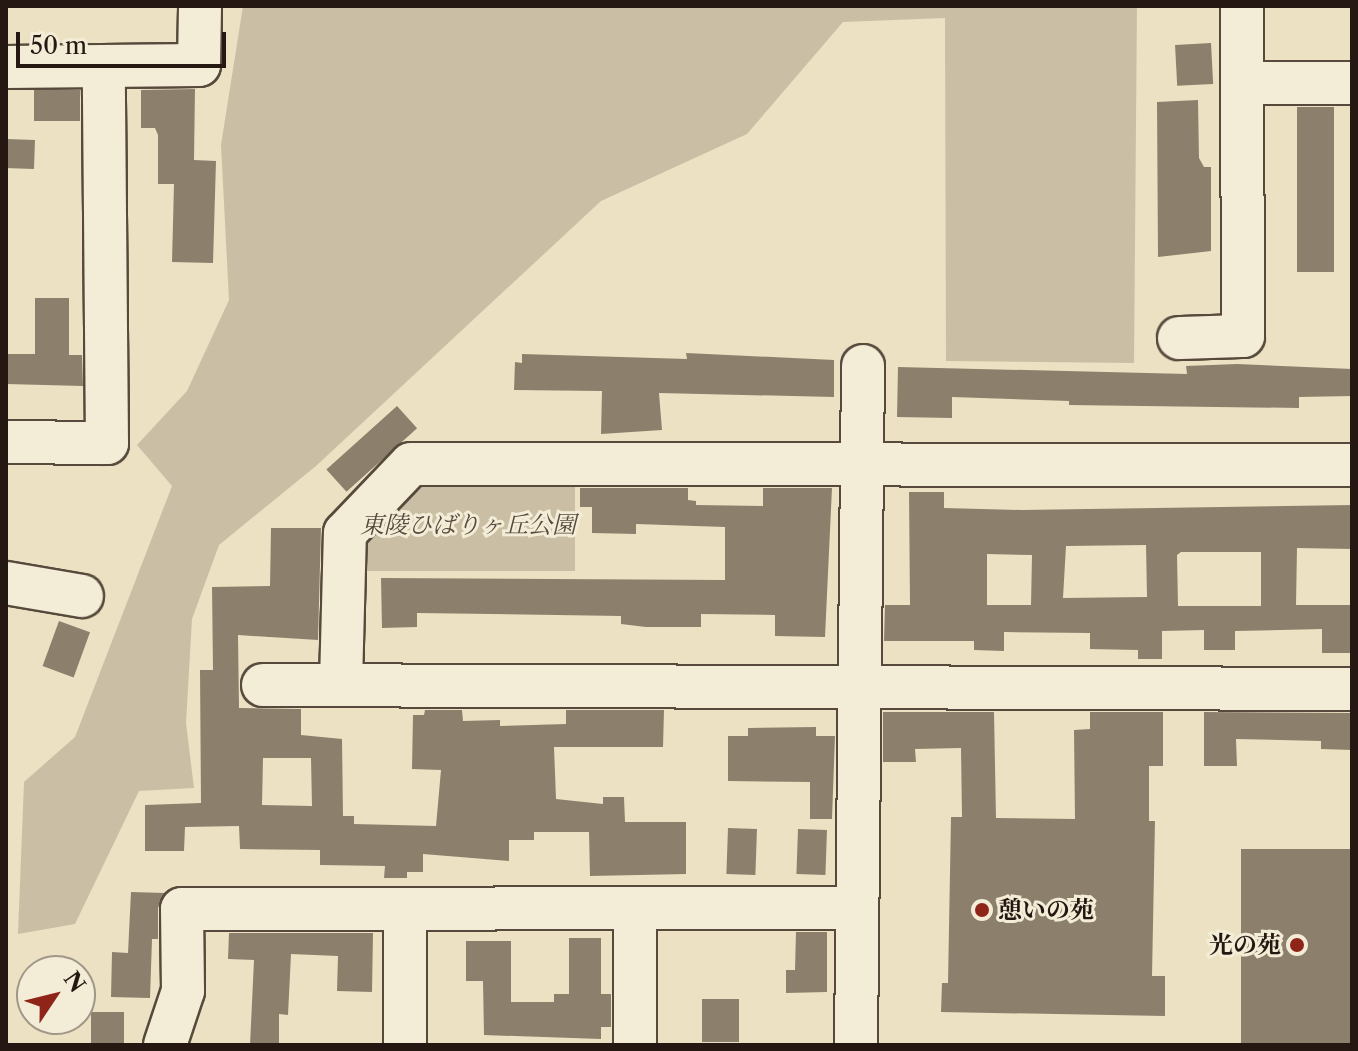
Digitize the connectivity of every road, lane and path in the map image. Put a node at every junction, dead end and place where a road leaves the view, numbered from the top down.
1 (200, 6) edge
2 (1242, 6) edge
3 (104, 66) junction
4 (6, 67) edge
5 (1242, 83) junction
6 (1352, 83) edge
7 (1179, 338) dead end
8 (863, 366) dead end
9 (6, 442) edge
10 (860, 462) junction
11 (1352, 465) edge
12 (6, 583) edge
13 (82, 596) dead end
14 (341, 683) junction
15 (263, 685) dead end
16 (1352, 689) edge
17 (857, 690) junction
18 (855, 908) junction
19 (405, 910) junction
20 (635, 910) junction
21 (165, 1045) edge
22 (405, 1045) edge
23 (635, 1045) edge
24 (856, 1045) edge

1 - 3 street
2 - 5 street
3 - 4 street
3 - 9 street
5 - 6 street
5 - 7 street
8 - 10 street
10 - 11 street
10 - 14 street
10 - 17 street
12 - 13 street
14 - 15 street
14 - 17 street
16 - 17 street
17 - 18 street
18 - 20 street
18 - 24 street
19 - 20 street
19 - 21 street
19 - 22 street
20 - 23 street

